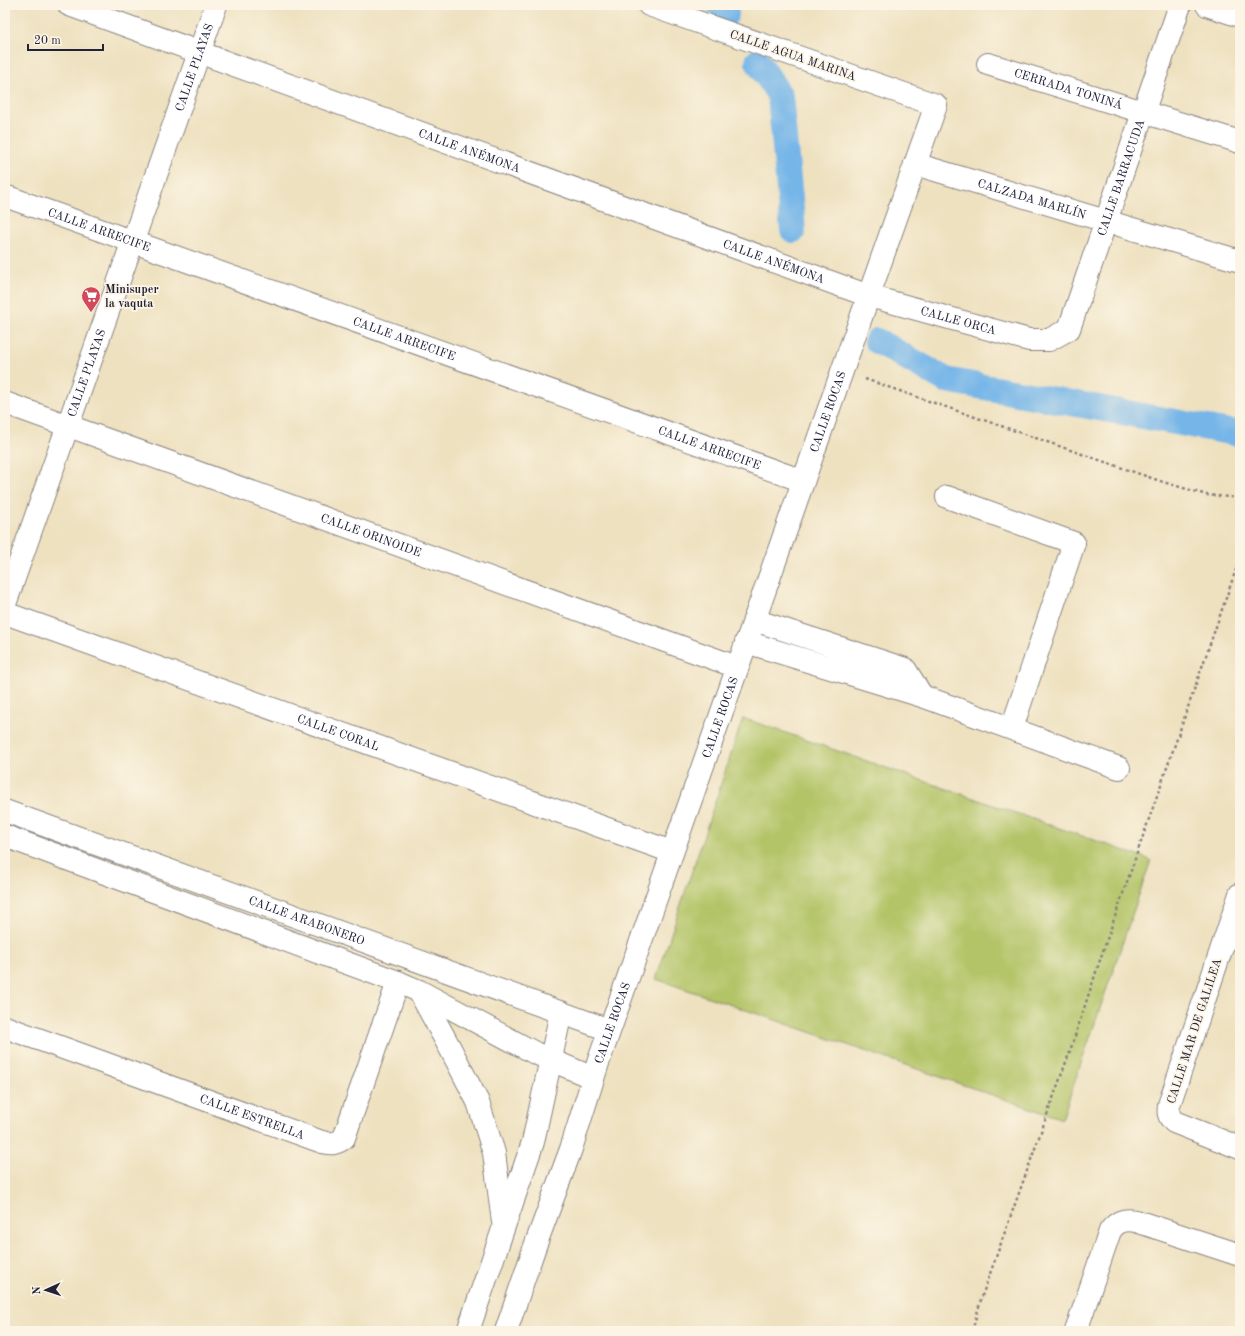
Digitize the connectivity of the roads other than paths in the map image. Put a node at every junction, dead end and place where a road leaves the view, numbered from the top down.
1 (69, 5) edge
2 (216, 5) edge
3 (649, 5) edge
4 (1180, 5) edge
5 (1207, 5) edge
6 (1240, 16) edge
7 (199, 52) junction
8 (988, 64) dead end
9 (936, 105) joint
10 (1144, 112) junction
11 (1240, 142) edge
12 (915, 164) junction
13 (5, 196) edge
14 (1106, 221) junction
15 (132, 242) junction
16 (1240, 261) edge
17 (869, 296) junction
18 (1049, 340) joint
19 (5, 403) edge
20 (68, 426) junction
21 (803, 481) junction
22 (947, 497) dead end
23 (5, 604) edge
24 (5, 613) edge
25 (754, 620) junction
26 (746, 642) junction
27 (737, 667) junction
28 (922, 696) junction
29 (1012, 728) junction
30 (1119, 768) dead end
31 (5, 811) edge
32 (5, 836) edge
33 (672, 852) junction
34 (1240, 894) edge
35 (398, 982) junction
36 (418, 991) junction
37 (561, 1012) junction
38 (5, 1027) edge
39 (609, 1030) junction
40 (551, 1059) junction
41 (593, 1078) junction
42 (1240, 1148) edge
43 (504, 1227) junction
44 (1240, 1255) edge
45 (468, 1331) edge
46 (506, 1331) edge
47 (1076, 1331) edge

1 - 7 street, CALLE ANÉMONA
2 - 7 street, CALLE PLAYAS
3 - 9 street, CALLE AGUA MARINA
4 - 10 street, CALLE BARRACUDA
5 - 6 street
7 - 15 street, CALLE PLAYAS
7 - 17 street, CALLE ANÉMONA
8 - 10 street, CERRADA TONINÁ
9 - 12 street, CALLE ROCAS
10 - 11 street, CERRADA TONINÁ
10 - 14 street, CALLE BARRACUDA
12 - 14 street, CALZADA MARLÍN
12 - 17 street, CALLE ROCAS
13 - 15 street, CALLE ARRECIFE
14 - 16 street, CALZADA MARLÍN
14 - 18 street, CALLE BARRACUDA
15 - 20 street, CALLE PLAYAS
15 - 21 street, CALLE ARRECIFE
17 - 18 street, CALLE ORCA
17 - 21 street, CALLE ROCAS
19 - 20 street, CALLE ORINOIDE
20 - 23 street, CALLE PLAYAS
20 - 27 street, CALLE ORINOIDE
21 - 25 street, CALLE ROCAS
22 - 29 street
24 - 33 street, CALLE CORAL
25 - 26 street, CALLE ROCAS
25 - 28 street
26 - 27 street, CALLE ROCAS
26 - 28 street
27 - 33 street, CALLE ROCAS
28 - 29 street
29 - 30 street
31 - 37 street, CALLE ARABONERO
32 - 35 street
33 - 39 street, CALLE ROCAS
34 - 42 street, CALLE MAR DE GALILEA
35 - 36 street
35 - 38 street, CALLE ESTRELLA
36 - 40 street
36 - 43 street
37 - 39 street, CALLE ARABONERO
37 - 40 street
39 - 41 street, CALLE ROCAS
40 - 41 street
40 - 43 street
41 - 46 street, CALLE ROCAS
43 - 45 street
44 - 47 street

